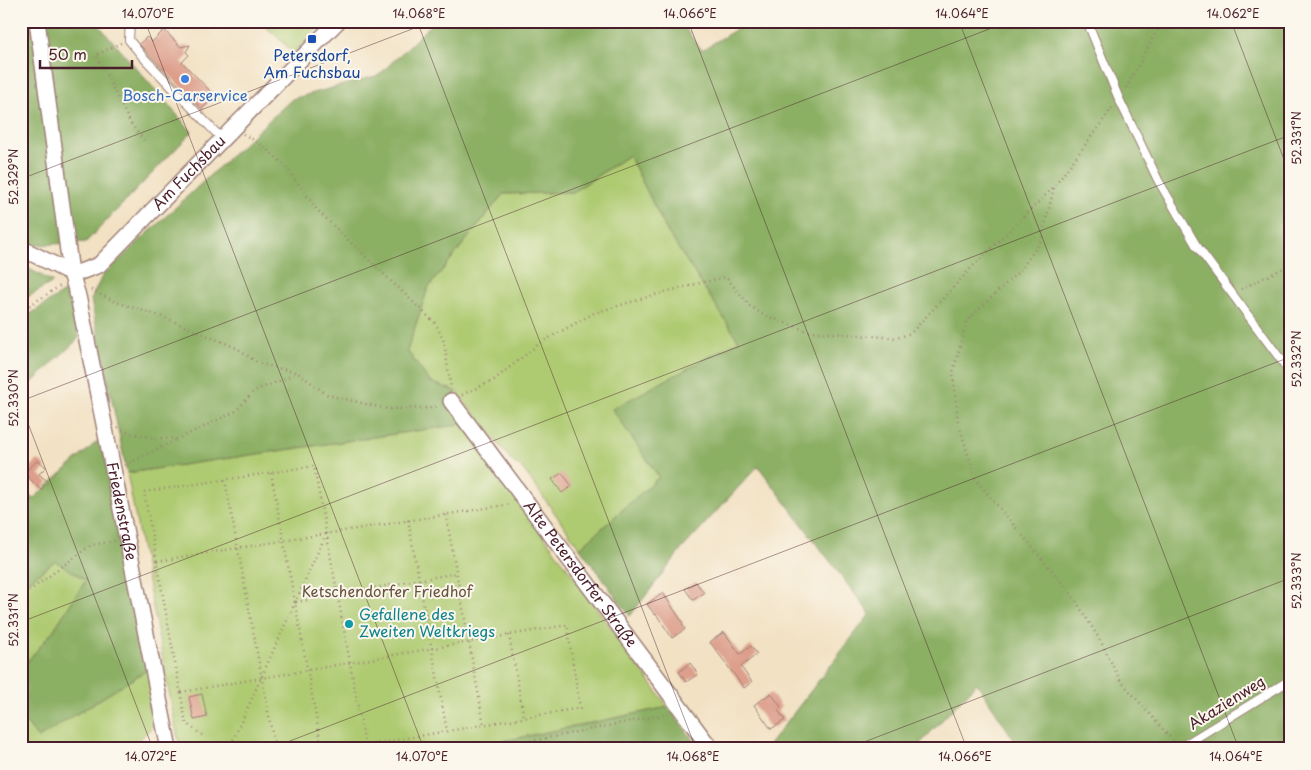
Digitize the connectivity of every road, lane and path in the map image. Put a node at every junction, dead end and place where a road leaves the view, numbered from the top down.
1 (37, 21) edge
2 (130, 21) edge
3 (338, 21) edge
4 (1087, 21) edge
5 (1162, 21) edge
6 (129, 40) junction
7 (1120, 99) junction
8 (234, 128) junction
9 (144, 140) dead end
10 (223, 140) junction
11 (1054, 187) junction
12 (21, 248) edge
13 (1290, 265) edge
14 (71, 273) junction
15 (87, 289) dead end
16 (1241, 289) dead end
17 (21, 311) edge
18 (1290, 372) edge
19 (298, 374) junction
20 (451, 401) junction
21 (103, 419) junction
22 (178, 439) junction
23 (114, 470) junction
24 (271, 473) junction
25 (224, 480) junction
26 (526, 501) junction
27 (446, 514) junction
28 (408, 520) junction
29 (326, 534) junction
30 (128, 538) junction
31 (284, 540) junction
32 (237, 548) junction
33 (157, 561) junction
34 (456, 573) junction
35 (419, 580) junction
36 (337, 594) junction
37 (21, 596) edge
38 (295, 602) junction
39 (509, 635) junction
40 (469, 642) junction
41 (432, 648) junction
42 (350, 663) junction
43 (308, 670) junction
44 (261, 678) junction
45 (1290, 680) edge
46 (181, 692) junction
47 (682, 711) junction
48 (524, 718) junction
49 (484, 725) junction
50 (447, 731) junction
51 (202, 735) dead end
52 (365, 745) junction
53 (1179, 748) edge
54 (169, 749) edge
55 (229, 749) edge
56 (275, 749) edge
57 (322, 749) edge
58 (344, 749) edge
59 (491, 749) edge
60 (711, 749) edge

1 - 14 street, Friedenstraße
2 - 6 lane
3 - 8 street, Am Fuchsbau
4 - 7 lane
5 - 7 path
6 - 9 path
6 - 10 lane
7 - 11 path
7 - 18 lane
8 - 10 street, Am Fuchsbau
8 - 20 path
10 - 14 street, Am Fuchsbau
11 - 20 path
11 - 53 path
12 - 14 street
13 - 16 path
14 - 17 path
14 - 21 street, Friedenstraße
15 - 19 path
19 - 20 path
19 - 22 path
20 - 26 street, Alte Petersdorfer Straße
21 - 22 path
21 - 23 street, Friedenstraße
22 - 23 path
23 - 30 street, Friedenstraße
24 - 25 path
24 - 29 path
24 - 31 path
25 - 32 path
25 - 33 path
26 - 27 path
26 - 47 street, Alte Petersdorfer Straße
27 - 28 path
27 - 34 path
28 - 29 path
28 - 35 path
29 - 31 path
29 - 36 path
29 - 38 path
30 - 37 path
30 - 54 street, Friedenstraße
31 - 32 path
31 - 38 path
32 - 33 path
32 - 44 path
33 - 46 path
34 - 35 path
34 - 40 path
35 - 36 path
35 - 41 path
36 - 38 path
36 - 42 path
38 - 43 path
38 - 44 path
39 - 40 path
39 - 48 path
39 - 48 path
40 - 41 path
40 - 49 path
41 - 42 path
41 - 50 path
42 - 43 path
42 - 52 path
43 - 44 path
43 - 57 path
44 - 46 path
44 - 55 path
44 - 56 path
45 - 53 lane, Akazienweg
46 - 51 path
47 - 59 path
47 - 60 street, Alte Petersdorfer Straße
48 - 49 path
49 - 50 path
50 - 52 path
52 - 58 path

